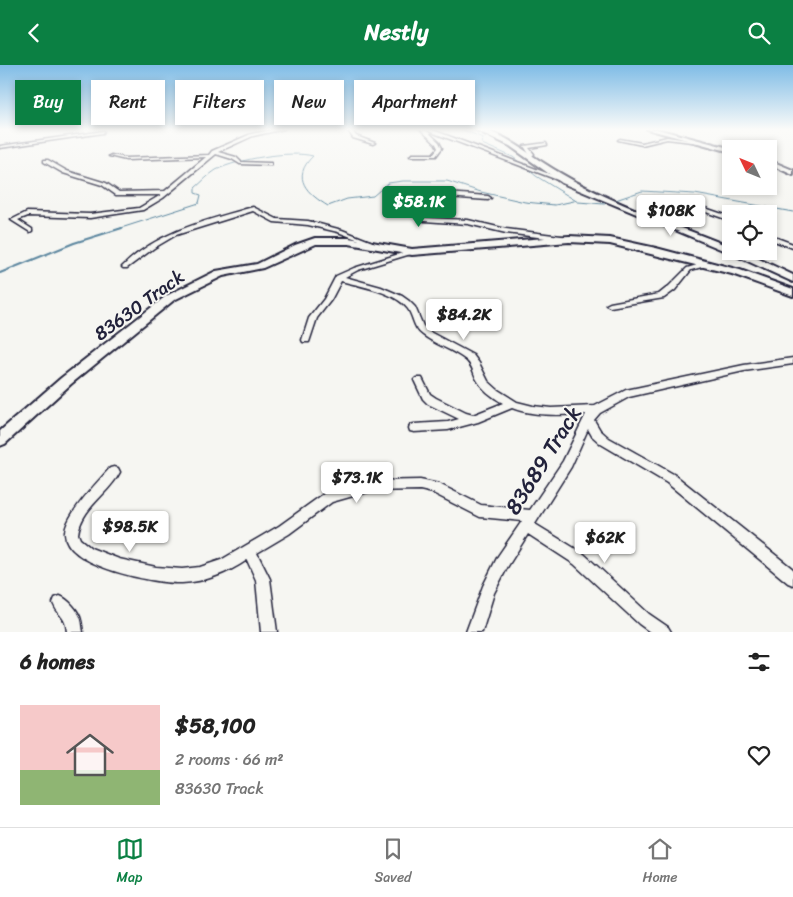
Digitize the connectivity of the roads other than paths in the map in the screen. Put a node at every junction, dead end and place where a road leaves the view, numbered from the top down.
1 (187, 155) edge
2 (210, 155) edge
3 (218, 155) edge
4 (495, 155) edge
5 (111, 156) dead end
6 (529, 156) edge
7 (46, 161) dead end
8 (269, 164) dead end
9 (778, 166) edge
10 (793, 173) edge
11 (564, 181) junction
12 (165, 193) junction
13 (488, 198) dead end
14 (677, 200) dead end
15 (722, 216) edge
16 (30, 230) dead end
17 (569, 239) junction
18 (777, 240) edge
19 (377, 245) junction
20 (722, 246) edge
21 (793, 247) edge
22 (412, 252) junction
23 (752, 260) edge
24 (707, 264) junction
25 (125, 267) dead end
26 (339, 278) junction
27 (793, 279) edge
28 (793, 293) edge
29 (610, 305) dead end
30 (306, 340) dead end
31 (793, 361) edge
32 (419, 379) dead end
33 (513, 403) junction
34 (592, 414) junction
35 (474, 419) junction
36 (414, 428) dead end
37 (0, 440) edge
38 (114, 472) dead end
39 (529, 521) junction
40 (249, 550) junction
41 (793, 578) edge
42 (60, 603) dead end
43 (75, 632) edge
44 (269, 632) edge
45 (474, 632) edge
46 (664, 632) edge

1 - 5 street
2 - 12 street
3 - 8 street
4 - 11 street
6 - 11 street
7 - 12 street
9 - 10 street
11 - 20 street
12 - 16 street
13 - 17 street
14 - 15 street
17 - 22 street, 83630 Track
17 - 24 street, 83630 Track
18 - 21 street
19 - 22 street, 83630 Track
19 - 25 street
19 - 37 street, 83630 Track
22 - 26 street
23 - 27 street
24 - 28 street, 83630 Track
24 - 29 street
26 - 30 street
26 - 33 street
31 - 34 street, 83689 Track
32 - 35 street
33 - 34 street
33 - 35 street
34 - 39 street, 83689 Track
34 - 41 street
35 - 36 street
38 - 40 street
39 - 40 street
39 - 45 street, 83689 Track
39 - 46 street
40 - 44 street
42 - 43 street

